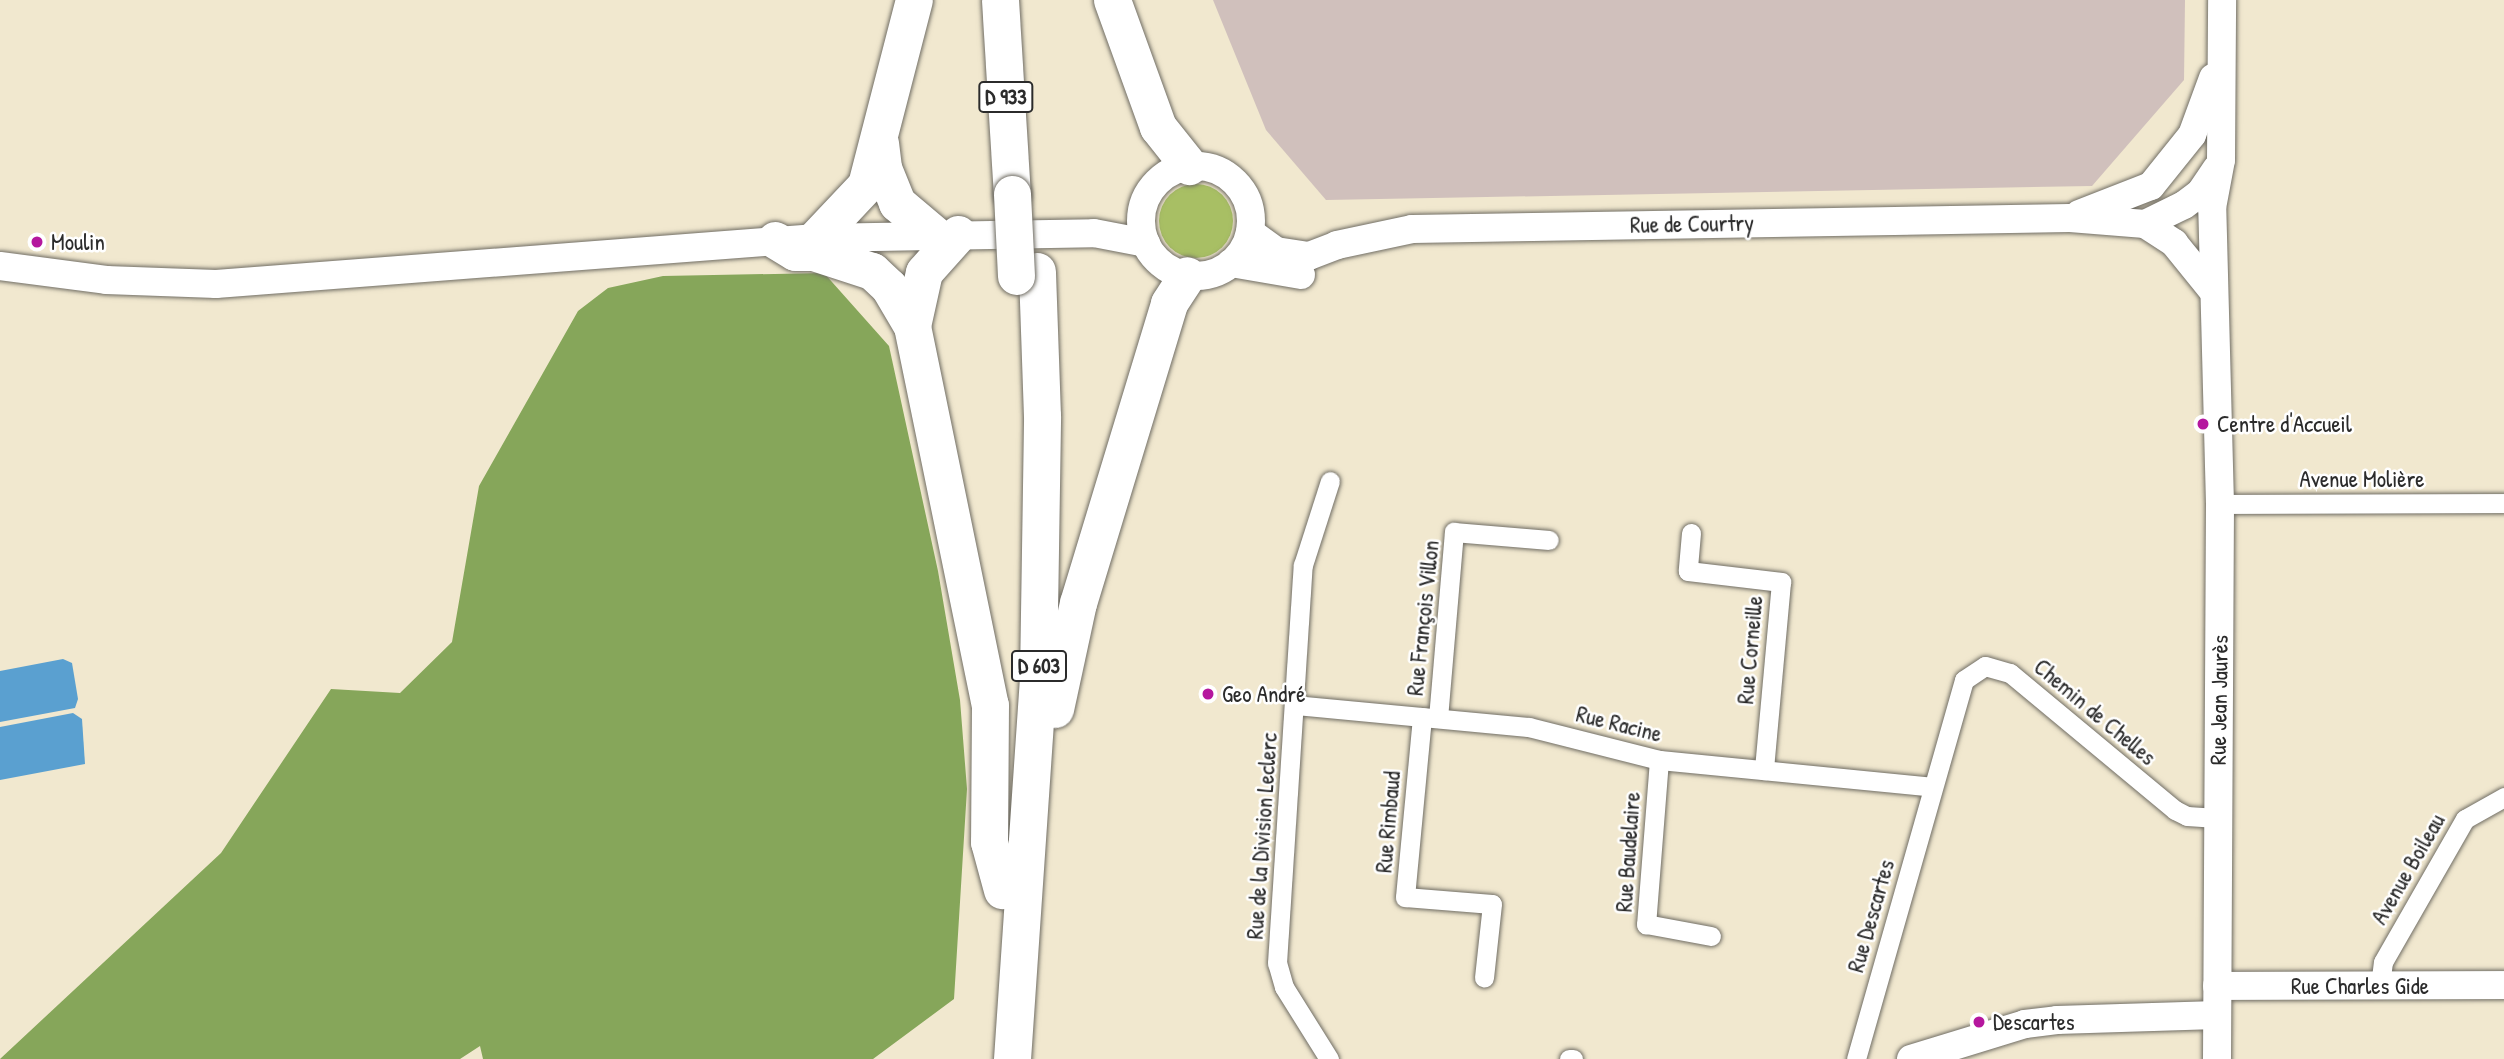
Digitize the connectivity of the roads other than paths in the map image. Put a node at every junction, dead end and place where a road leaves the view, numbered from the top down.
1 (914, 0) edge
2 (1000, 0) edge
3 (1023, 0) edge
4 (1112, 0) edge
5 (2222, 0) edge
6 (2222, 48) junction
7 (880, 142) junction
8 (2221, 160) junction
9 (1189, 166) junction
10 (2151, 186) junction
11 (1022, 191) junction
12 (2184, 205) junction
13 (1142, 212) junction
14 (2070, 218) junction
15 (2144, 224) junction
16 (1250, 232) junction
17 (1094, 233) junction
18 (946, 234) junction
19 (816, 238) junction
20 (1367, 238) junction
21 (775, 240) junction
22 (2212, 241) junction
23 (1146, 243) junction
24 (1231, 264) junction
25 (0, 266) edge
26 (1187, 275) junction
27 (2220, 282) junction
28 (912, 326) junction
29 (1331, 481) dead end
30 (2504, 503) edge
31 (2220, 504) junction
32 (1691, 533) dead end
33 (1549, 540) dead end
34 (1295, 705) junction
35 (1430, 717) junction
36 (1659, 760) junction
37 (1764, 769) junction
38 (1932, 787) junction
39 (2504, 797) edge
40 (2217, 818) junction
41 (1013, 891) junction
42 (1712, 936) dead end
43 (1484, 978) dead end
44 (2504, 985) edge
45 (2217, 986) junction
46 (2380, 986) junction
47 (2217, 1015) junction
48 (989, 1059) edge
49 (1012, 1059) edge
50 (1329, 1059) edge
51 (1856, 1059) edge
52 (1911, 1059) edge
53 (2217, 1059) edge

1 - 7 highway
2 - 11 highway, D 933
3 - 11 highway, D 933
4 - 9 highway
5 - 6 main road
6 - 8 main road
6 - 10 main road
7 - 18 highway
7 - 19 highway
8 - 12 main road
8 - 22 main road
8 - 27 main road, Rue Jean Jaurès
9 - 13 main road
9 - 16 main road
10 - 12 main road
10 - 14 main road
11 - 41 highway, D 603, bridge
12 - 15 main road
12 - 22 main road
13 - 17 main road
13 - 23 main road
14 - 15 main road, Rue de Courtry
14 - 20 main road, Rue de Courtry
15 - 27 main road, Rue de Courtry
16 - 20 main road, Rue de Courtry
16 - 24 main road
17 - 18 main road
17 - 23 main road
18 - 19 main road
18 - 28 highway
19 - 21 main road
20 - 24 main road
21 - 25 main road
21 - 28 highway
22 - 27 main road
23 - 26 main road
24 - 26 main road
26 - 41 highway
27 - 31 main road, Rue Jean Jaurès
28 - 41 highway
29 - 34 street, Rue de la Division Leclerc
30 - 31 street, Avenue Molière
31 - 40 main road, Rue Jean Jaurès
32 - 37 street, Rue Corneille
33 - 35 street, Rue François Villon
34 - 35 street, Rue Racine
34 - 50 street, Rue de la Division Leclerc
35 - 36 street, Rue Racine
35 - 43 street, Rue Rimbaud
36 - 37 street, Rue Racine
36 - 42 street, Rue Baudelaire
37 - 38 street, Rue Racine
38 - 40 street, Chemin de Chelles
38 - 51 street, Rue Descartes
39 - 46 street, Avenue Boileau
40 - 45 main road, Rue Jean Jaurès
41 - 48 highway, D 603
41 - 49 highway, D 603
44 - 46 main road, Rue Charles Gide
45 - 46 main road, Rue Charles Gide
45 - 47 main road, Rue Jean Jaurès
47 - 52 main road
47 - 53 main road, Rue Jean Jaurès

